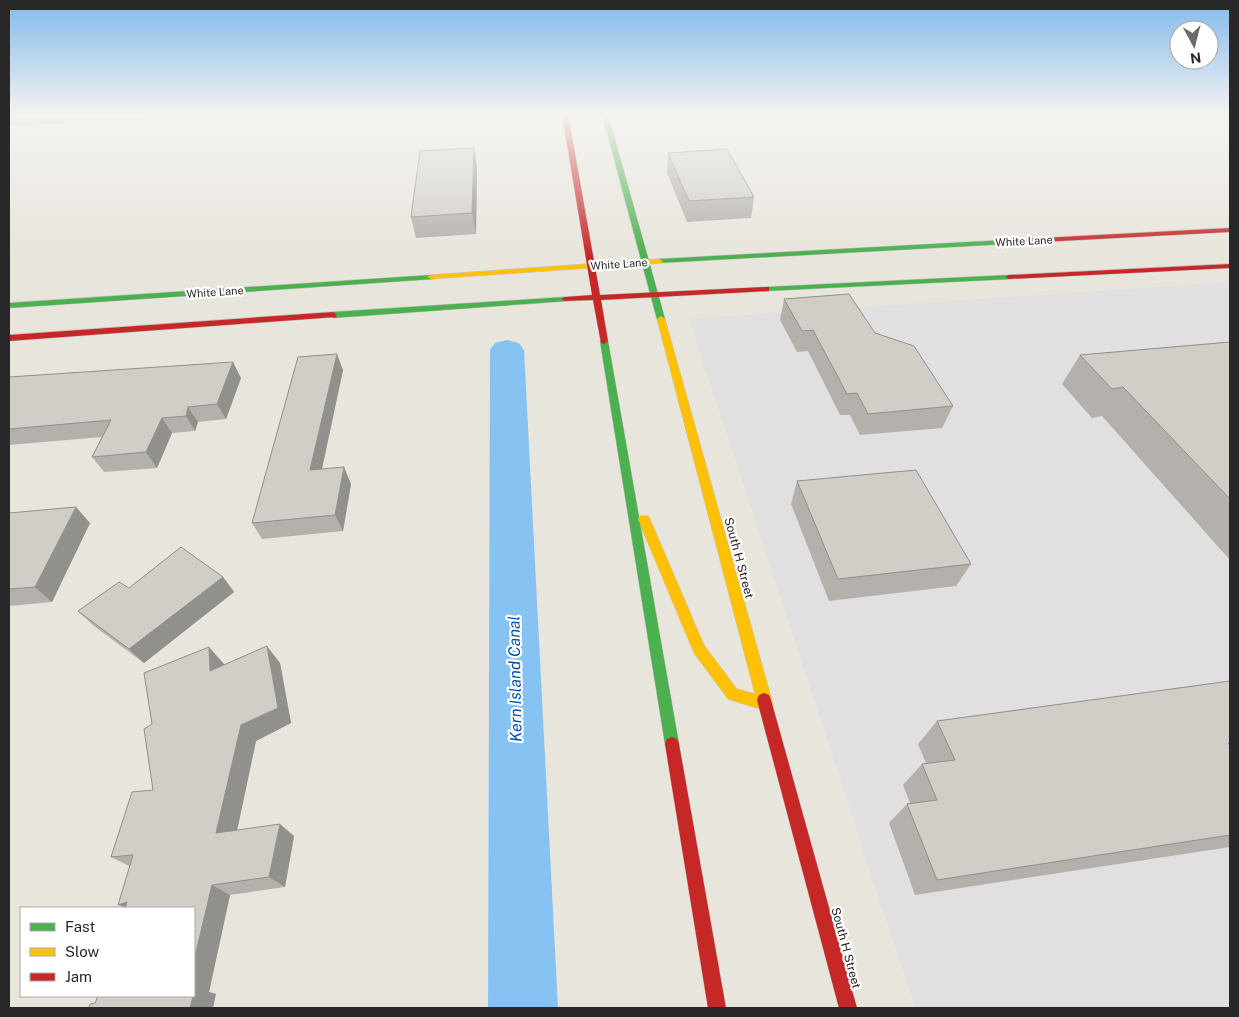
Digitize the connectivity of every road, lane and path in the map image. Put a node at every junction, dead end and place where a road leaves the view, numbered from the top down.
1 (573, 161) edge
2 (618, 161) edge
3 (1230, 230) edge
4 (1230, 238) edge
5 (1204, 243) dead end
6 (1161, 257) dead end
7 (645, 262) junction
8 (590, 266) junction
9 (1230, 266) edge
10 (1155, 270) junction
11 (654, 295) junction
12 (595, 297) junction
13 (9, 306) edge
14 (9, 338) edge
15 (626, 476) junction
16 (766, 704) junction
17 (717, 1008) edge
18 (848, 1008) edge

1 - 8 main road
2 - 7 main road, South H Street
3 - 7 main road, White Lane
4 - 5 main road
6 - 10 main road
7 - 8 main road, White Lane
7 - 11 main road, South H Street
8 - 12 main road
8 - 13 main road, White Lane
9 - 10 main road
10 - 11 main road
11 - 12 main road
11 - 16 main road, South H Street
12 - 14 main road
12 - 15 main road
15 - 16 main road
15 - 17 main road
16 - 18 main road, South H Street

